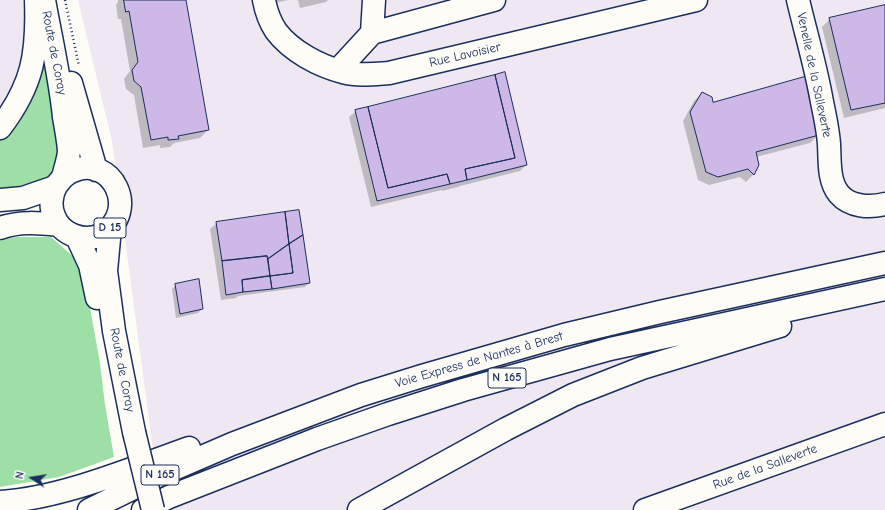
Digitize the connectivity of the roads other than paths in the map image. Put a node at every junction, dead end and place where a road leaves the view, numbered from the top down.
1 (36, 0) edge
2 (44, 0) edge
3 (52, 0) edge
4 (264, 0) edge
5 (374, 0) edge
6 (494, 0) edge
7 (696, 0) edge
8 (798, 0) edge
9 (372, 33) junction
10 (338, 70) junction
11 (0, 128) edge
12 (96, 170) junction
13 (59, 182) junction
14 (0, 200) edge
15 (885, 204) edge
16 (59, 225) junction
17 (0, 228) edge
18 (110, 228) junction
19 (77, 237) junction
20 (885, 263) edge
21 (885, 289) edge
22 (885, 301) edge
23 (885, 424) edge
24 (129, 433) junction
25 (232, 444) junction
26 (0, 502) edge
27 (89, 510) edge
28 (138, 510) edge
29 (143, 510) edge
30 (153, 510) edge
31 (359, 510) edge
32 (645, 510) edge

1 - 11 main road
2 - 13 main road, Route de Coray
3 - 12 main road, Route de Coray
4 - 10 main road, Rue Lavoisier
5 - 9 main road
6 - 9 main road
7 - 10 main road, Rue Lavoisier
8 - 15 main road, Venelle de la Salleverte
9 - 10 main road
12 - 13 main road
12 - 18 main road, Route de Coray / D 15
13 - 14 main road
13 - 16 main road, Route de Coray
16 - 17 main road
16 - 19 main road, D 15
18 - 19 main road, D 15
18 - 24 main road, Route de Coray / D 15
19 - 24 main road, Route de Coray / D 15
20 - 25 main road, Voie Express de Nantes à Brest / N 165
21 - 29 main road, Voie Express de Nantes à Brest / N 165
22 - 31 main road
23 - 32 main road, Rue de la Salleverte
24 - 28 main road, Route de Coray / D 15
24 - 30 main road, Route de Coray / D 15, bridge
25 - 26 main road
25 - 27 main road, Voie Express de Nantes à Brest / N 165

